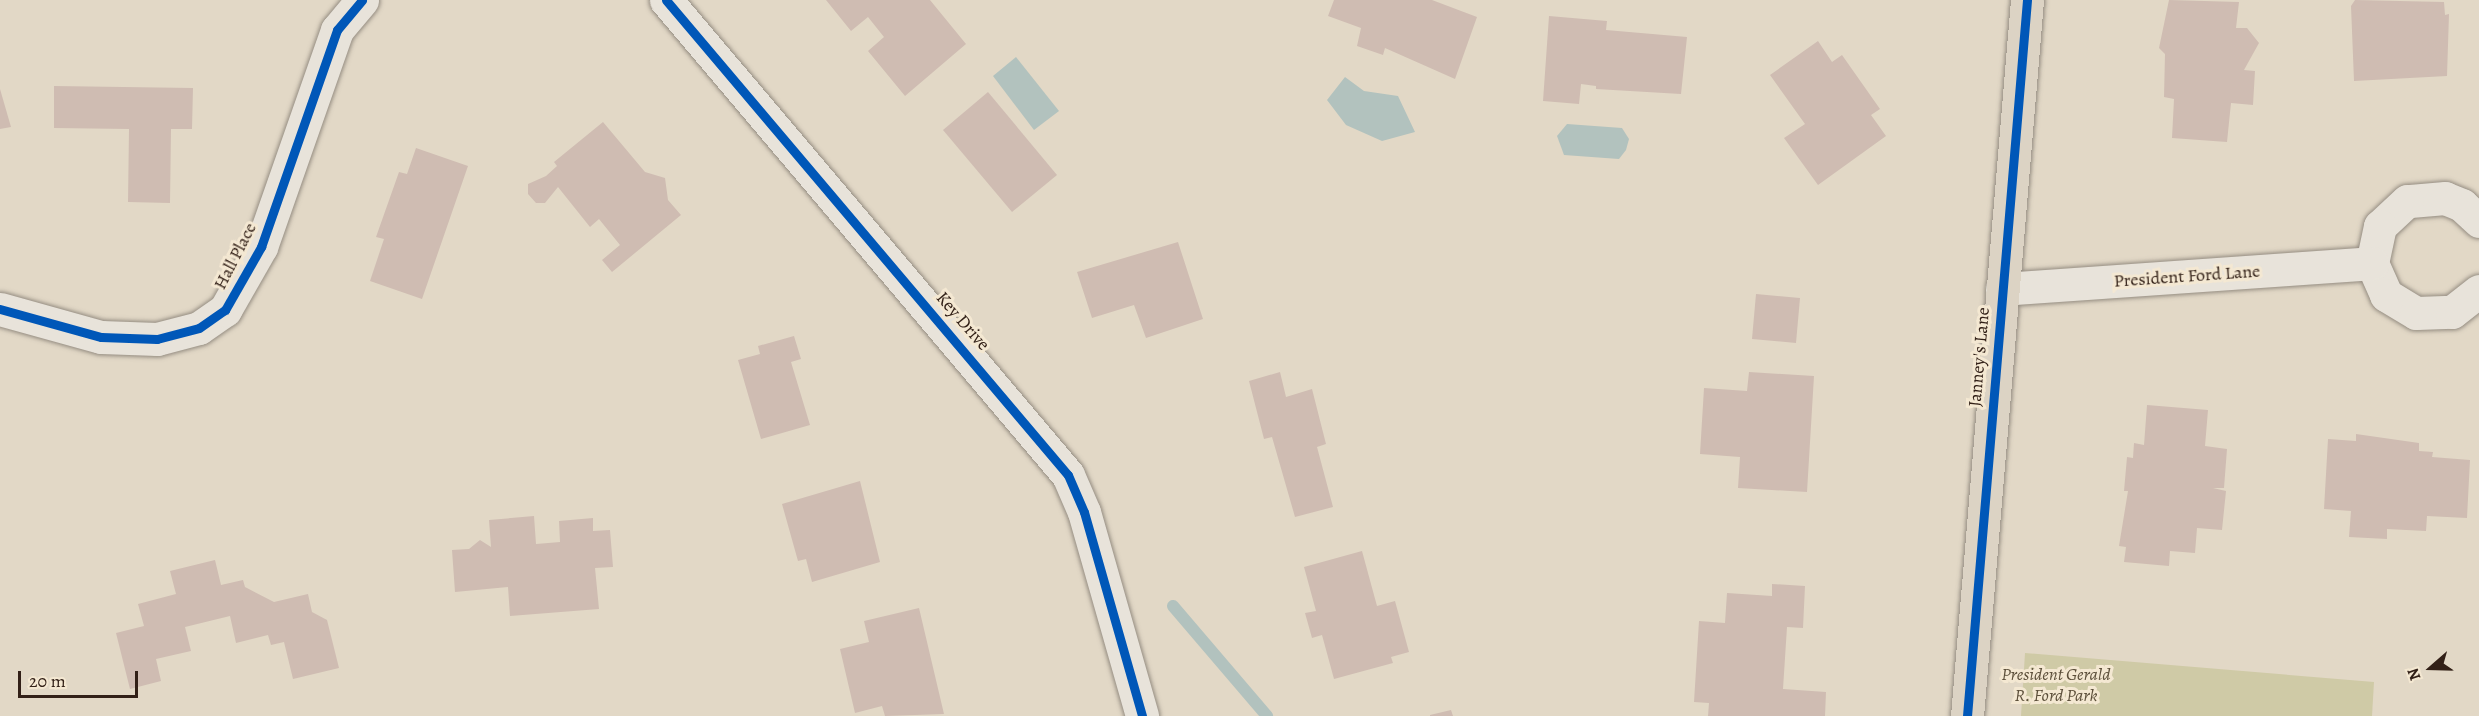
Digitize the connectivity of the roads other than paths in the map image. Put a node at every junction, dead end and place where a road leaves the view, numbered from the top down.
1 (362, 0) edge
2 (666, 0) edge
3 (2027, 0) edge
4 (2479, 221) edge
5 (2372, 263) junction
6 (2002, 289) junction
7 (2479, 291) edge
8 (0, 309) edge
9 (1142, 716) edge
10 (1967, 716) edge

1 - 8 street, Hall Place
2 - 9 street, Key Drive
3 - 6 main road, Janney's Lane
4 - 5 street
5 - 6 street, President Ford Lane
5 - 7 street
6 - 10 main road, Janney's Lane

